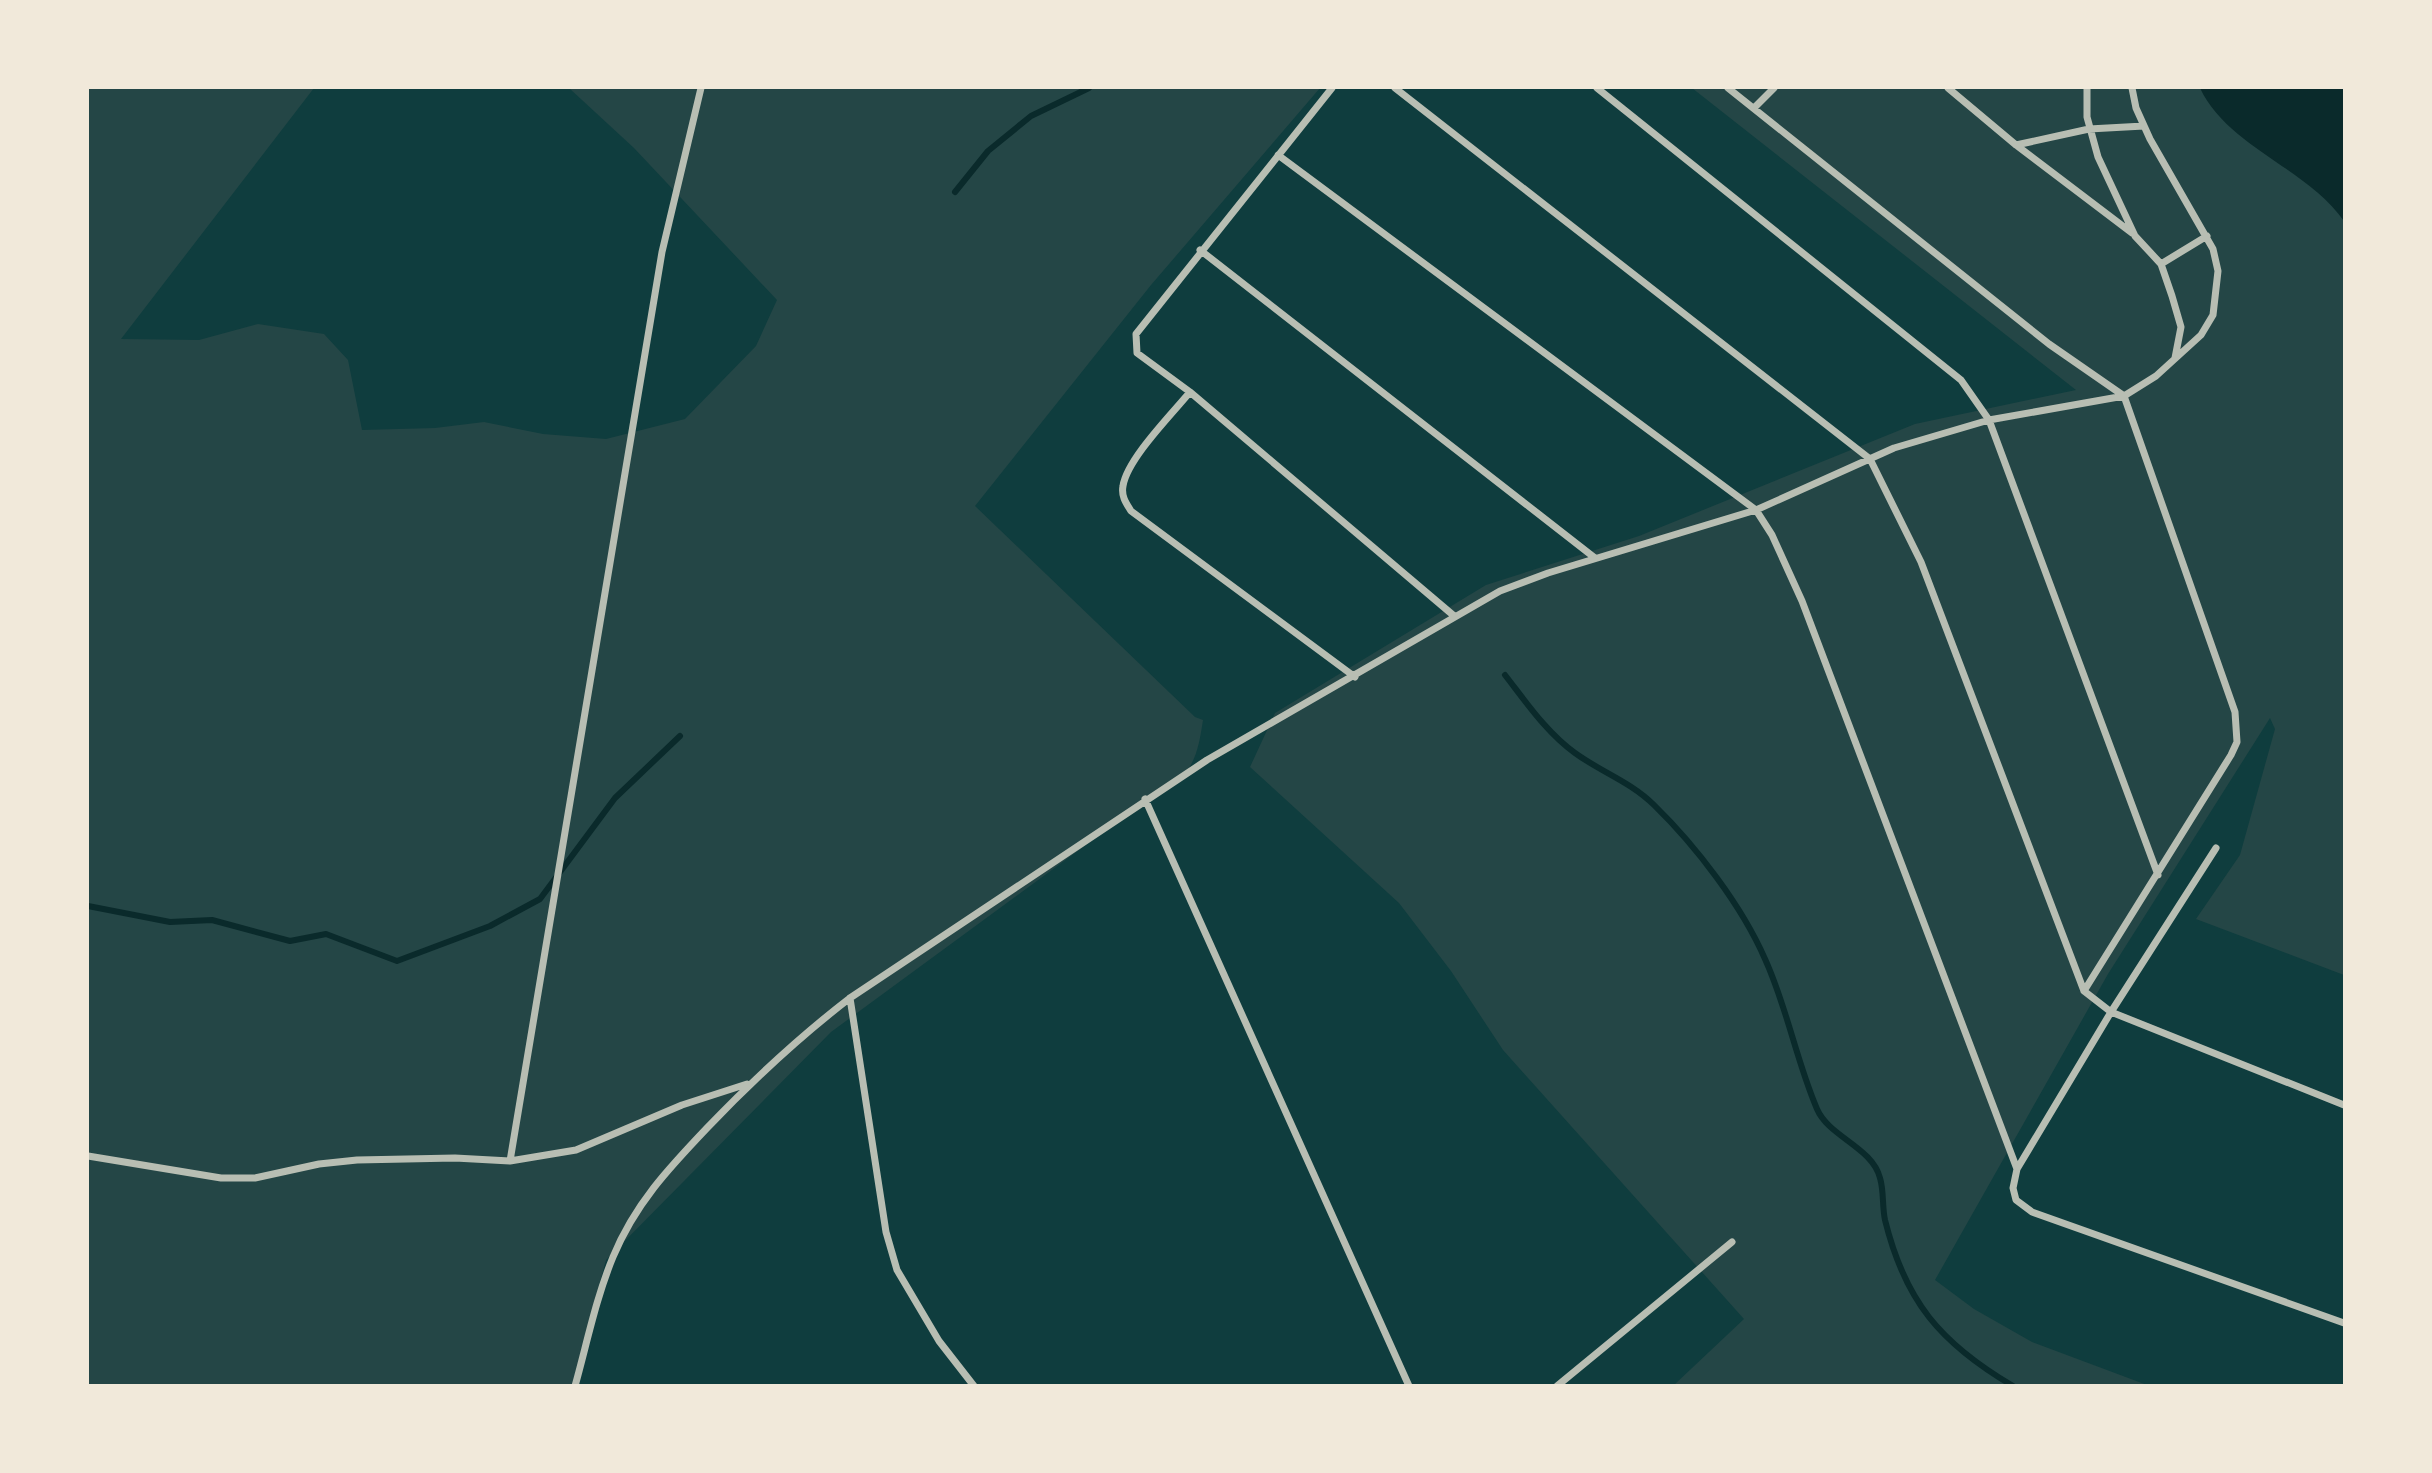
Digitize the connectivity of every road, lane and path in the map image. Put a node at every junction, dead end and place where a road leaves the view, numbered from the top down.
1 (701, 88) edge
2 (1332, 88) edge
3 (1395, 88) edge
4 (1597, 88) edge
5 (1728, 88) edge
6 (1774, 88) edge
7 (1948, 88) edge
8 (2087, 88) edge
9 (2132, 88) edge
10 (1754, 108) junction
11 (2144, 126) junction
12 (2090, 129) junction
13 (2016, 145) junction
14 (1278, 155) junction
15 (2136, 236) junction
16 (2207, 236) junction
17 (1200, 250) junction
18 (2161, 264) junction
19 (2175, 359) junction
20 (1190, 392) junction
21 (2124, 396) junction
22 (1989, 420) junction
23 (1870, 460) junction
24 (1756, 510) junction
25 (1595, 558) junction
26 (1453, 615) junction
27 (1355, 677) junction
28 (1145, 799) junction
29 (2216, 848) dead end
30 (2158, 875) junction
31 (2084, 990) junction
32 (850, 998) junction
33 (2111, 1012) junction
34 (748, 1084) junction
35 (2344, 1105) edge
36 (88, 1156) edge
37 (510, 1161) junction
38 (2017, 1169) junction
39 (1732, 1242) dead end
40 (2344, 1323) edge
41 (575, 1385) edge
42 (974, 1385) edge
43 (1409, 1385) edge
44 (1557, 1385) edge

1 - 37 street
2 - 14 street
3 - 23 street
4 - 22 street
5 - 10 street
6 - 10 street
7 - 13 street
8 - 12 street
9 - 11 street
10 - 21 street
11 - 12 street
11 - 16 street
12 - 13 street
12 - 15 street
13 - 15 street
14 - 17 street
14 - 24 street
15 - 18 street
16 - 18 street
16 - 19 street
17 - 20 street
17 - 25 street
18 - 19 street
19 - 21 street
20 - 26 street
20 - 27 street
21 - 22 street
21 - 30 street
22 - 23 street
22 - 30 street
23 - 24 street
23 - 31 street
24 - 25 street
24 - 38 street
25 - 26 street
26 - 27 street
27 - 28 street
28 - 32 street
28 - 43 street
29 - 33 street
30 - 31 street
31 - 33 street
32 - 34 street
32 - 42 street
33 - 35 street
33 - 38 street
34 - 37 street
34 - 41 street
36 - 37 street
38 - 40 street
39 - 44 street

